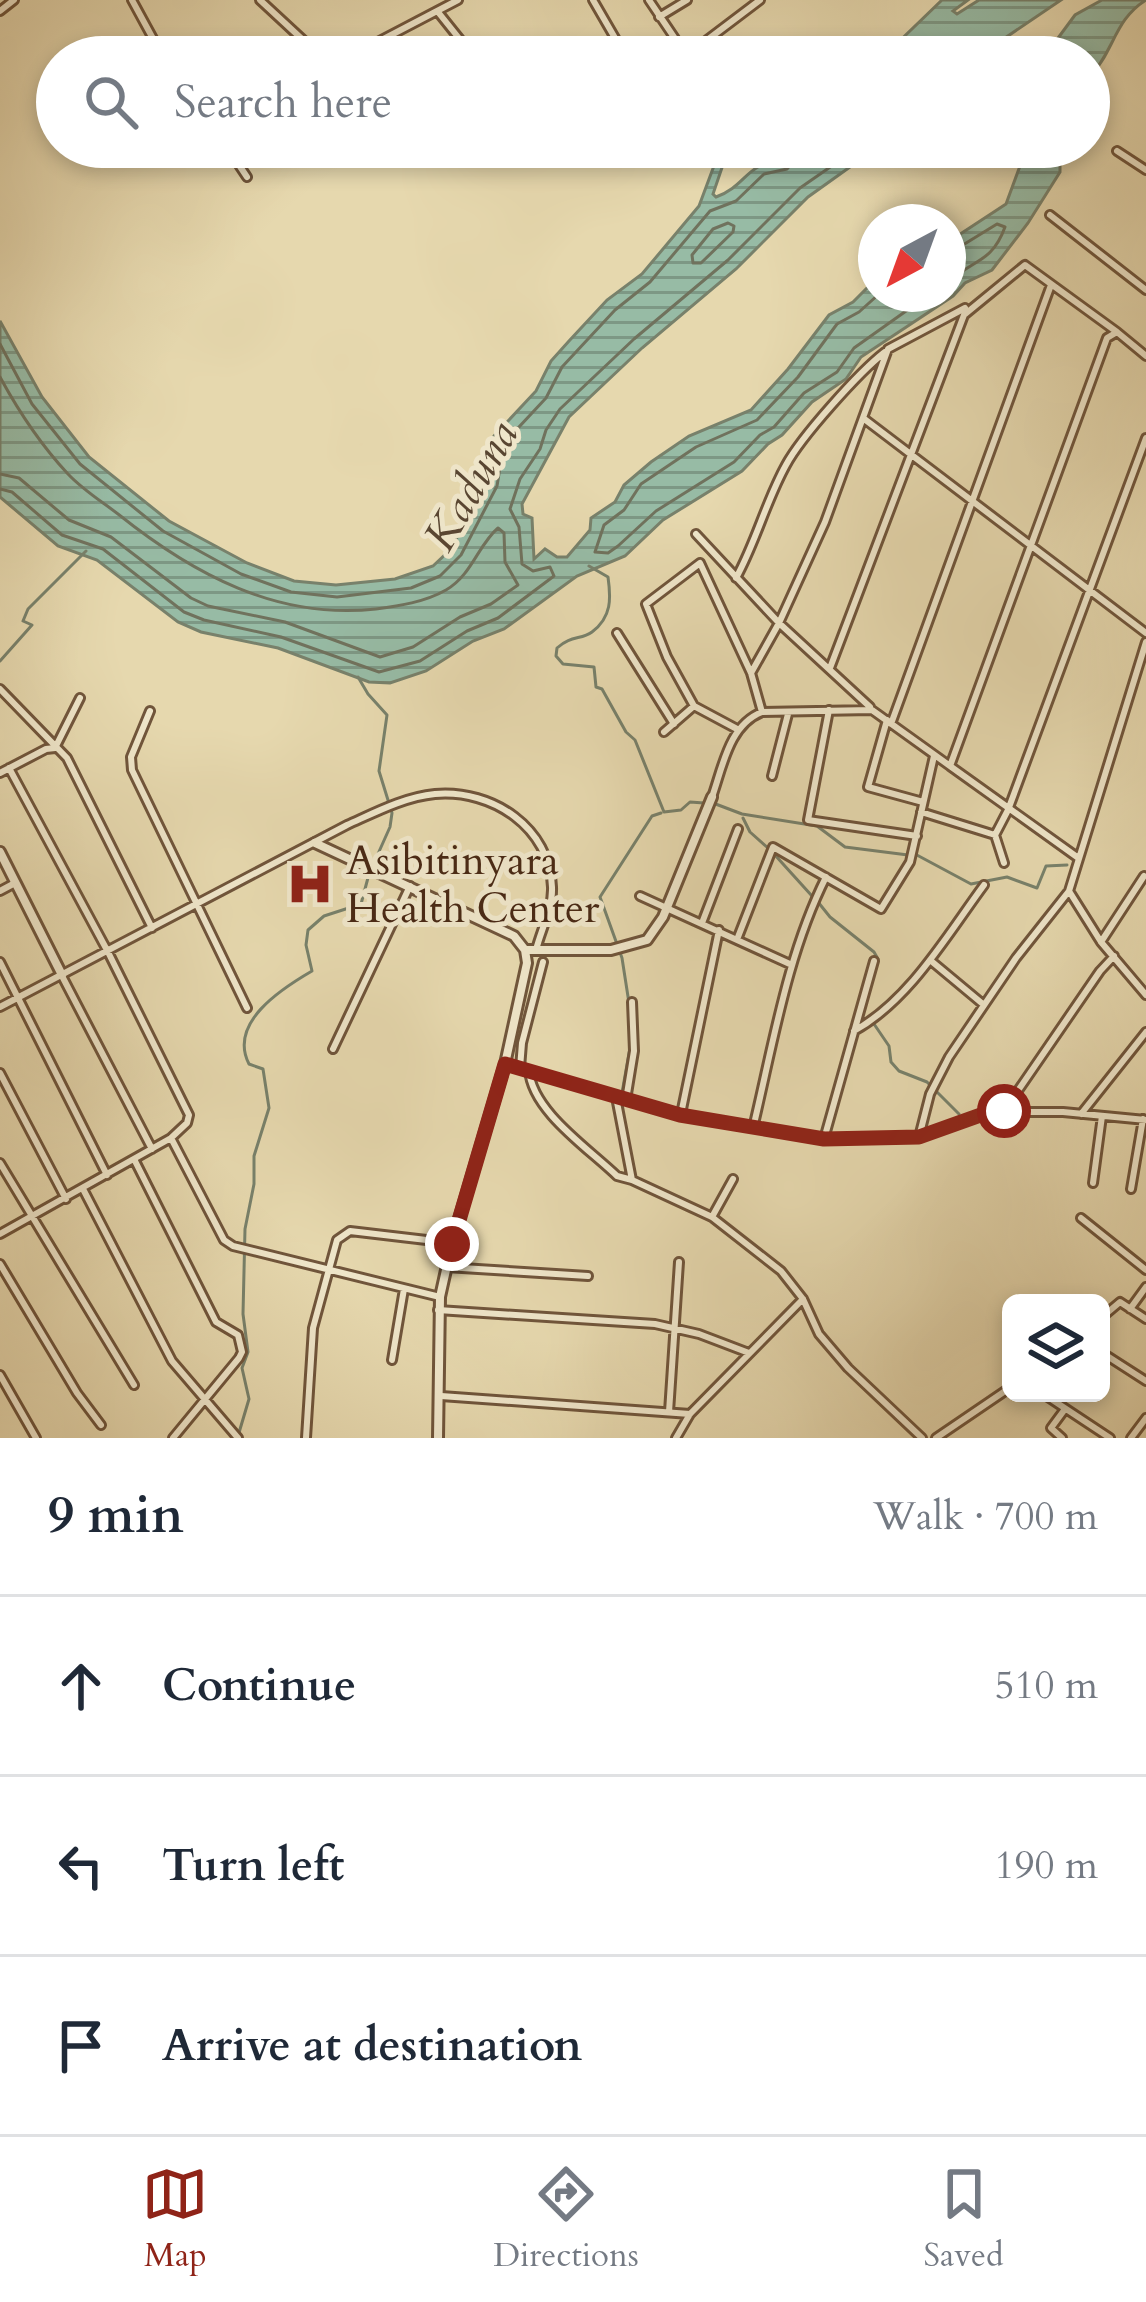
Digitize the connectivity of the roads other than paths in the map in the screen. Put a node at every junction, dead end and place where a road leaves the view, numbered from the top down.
1 (14, 0) edge
2 (132, 0) edge
3 (260, 0) edge
4 (458, 0) edge
5 (606, 0) edge
6 (649, 0) edge
7 (687, 0) edge
8 (760, 0) edge
9 (595, 3) edge
10 (0, 11) edge
11 (438, 12) junction
12 (659, 17) junction
13 (152, 36) edge
14 (299, 36) edge
15 (391, 36) edge
16 (457, 36) edge
17 (614, 36) edge
18 (673, 36) edge
19 (712, 36) edge
20 (1117, 151) dead end
21 (241, 168) edge
22 (1146, 170) edge
23 (247, 177) dead end
24 (1050, 215) dead end
25 (1051, 284) junction
26 (1146, 290) edge
27 (974, 304) junction
28 (1118, 332) junction
29 (888, 350) junction
30 (1146, 356) edge
31 (862, 418) junction
32 (1146, 437) edge
33 (910, 455) junction
34 (971, 503) junction
35 (696, 533) dead end
36 (1031, 547) junction
37 (736, 578) junction
38 (1088, 589) junction
39 (779, 623) junction
40 (617, 633) dead end
41 (1146, 633) edge
42 (1146, 642) edge
43 (830, 668) junction
44 (751, 673) junction
45 (0, 689) edge
46 (80, 698) dead end
47 (694, 706) junction
48 (829, 710) junction
49 (872, 710) junction
50 (150, 711) dead end
51 (762, 712) junction
52 (788, 714) junction
53 (889, 722) junction
54 (674, 724) junction
55 (737, 729) junction
56 (664, 732) dead end
57 (55, 748) junction
58 (934, 755) junction
59 (950, 766) junction
60 (9, 768) junction
61 (0, 773) edge
62 (772, 776) dead end
63 (712, 797) joint
64 (923, 802) junction
65 (1008, 810) junction
66 (921, 812) junction
67 (738, 829) dead end
68 (917, 836) junction
69 (995, 836) junction
70 (315, 843) junction
71 (0, 852) edge
72 (1076, 857) junction
73 (1004, 863) dead end
74 (1144, 877) edge
75 (826, 878) junction
76 (15, 883) junction
77 (984, 885) dead end
78 (410, 886) junction
79 (1069, 891) junction
80 (0, 892) edge
81 (640, 896) dead end
82 (196, 904) junction
83 (666, 908) junction
84 (702, 923) junction
85 (152, 928) junction
86 (719, 930) junction
87 (738, 937) junction
88 (1101, 942) junction
89 (531, 950) junction
90 (108, 952) junction
91 (1114, 956) junction
92 (930, 960) junction
93 (874, 961) dead end
94 (0, 962) edge
95 (543, 962) dead end
96 (792, 965) junction
97 (62, 975) junction
98 (1146, 995) edge
99 (17, 998) junction
100 (632, 1002) dead end
101 (984, 1005) junction
102 (0, 1007) edge
103 (247, 1008) dead end
104 (854, 1031) junction
105 (1146, 1032) edge
106 (333, 1049) dead end
107 (505, 1064) junction
108 (524, 1069) junction
109 (0, 1073) edge
110 (616, 1096) junction
111 (626, 1100) junction
112 (1004, 1111) junction
113 (1081, 1114) junction
114 (680, 1115) junction
115 (1102, 1116) junction
116 (1144, 1119) edge
117 (753, 1129) junction
118 (919, 1137) junction
119 (171, 1138) junction
120 (824, 1139) junction
121 (152, 1148) junction
122 (134, 1159) junction
123 (0, 1163) edge
124 (107, 1175) junction
125 (733, 1179) dead end
126 (632, 1180) junction
127 (1093, 1184) dead end
128 (83, 1189) junction
129 (1131, 1189) dead end
130 (66, 1199) junction
131 (31, 1217) junction
132 (712, 1217) junction
133 (1081, 1218) dead end
134 (0, 1234) edge
135 (452, 1244) junction
136 (679, 1262) dead end
137 (0, 1264) edge
138 (446, 1267) junction
139 (1146, 1270) edge
140 (330, 1273) junction
141 (588, 1276) dead end
142 (1146, 1287) edge
143 (404, 1289) junction
144 (440, 1297) junction
145 (803, 1299) junction
146 (1130, 1309) junction
147 (438, 1310) junction
148 (1110, 1310) edge
149 (1146, 1319) edge
150 (673, 1327) junction
151 (749, 1353) junction
152 (1110, 1358) edge
153 (392, 1360) dead end
154 (0, 1375) edge
155 (1146, 1382) edge
156 (134, 1385) dead end
157 (1002, 1393) edge
158 (441, 1396) junction
159 (205, 1400) junction
160 (1055, 1402) edge
161 (1065, 1409) junction
162 (669, 1412) junction
163 (690, 1414) junction
164 (1146, 1418) edge
165 (101, 1425) dead end
166 (36, 1438) edge
167 (173, 1438) edge
168 (238, 1438) edge
169 (305, 1438) edge
170 (438, 1438) edge
171 (676, 1438) edge
172 (922, 1438) edge
173 (936, 1438) edge
174 (1062, 1438) edge
175 (1111, 1438) edge
176 (1131, 1438) edge

1 - 10 street
2 - 13 street
3 - 14 street
4 - 11 street
5 - 9 street
6 - 12 street
7 - 12 street
8 - 19 street
9 - 17 street
11 - 15 street
11 - 16 street
12 - 18 street
20 - 22 street
21 - 23 street
24 - 26 street
25 - 27 street
25 - 28 street
25 - 34 street
27 - 29 street
27 - 33 street
28 - 30 street
28 - 36 street
29 - 31 street
29 - 37 street
31 - 33 street
31 - 39 street
32 - 38 street
33 - 34 street
33 - 43 street
34 - 36 street
34 - 53 street
35 - 37 street
36 - 38 street
36 - 59 street
37 - 39 street
38 - 41 street
38 - 65 street
39 - 43 street
39 - 44 street
40 - 54 street
42 - 72 street
43 - 49 street
44 - 47 street
44 - 51 street
45 - 57 street
46 - 57 street
47 - 54 street
47 - 55 street
48 - 49 street
48 - 52 street
48 - 68 street
49 - 53 street
50 - 82 street
51 - 52 street
51 - 55 street
52 - 62 street
53 - 58 street
53 - 64 street
54 - 56 street
55 - 63 street
57 - 60 street
57 - 85 street
58 - 59 street
58 - 64 street
59 - 65 street
60 - 61 street
60 - 90 street
63 - 83 street
64 - 66 street
65 - 69 street
65 - 72 street
66 - 68 street
66 - 69 street
67 - 84 street
68 - 75 street
69 - 73 street
70 - 78 street
70 - 82 street
70 - 89 street
71 - 76 street
72 - 79 street
74 - 88 street
75 - 87 street
75 - 96 street
76 - 80 street
76 - 97 street
77 - 92 street
78 - 89 street
78 - 106 street
79 - 88 street
79 - 101 street
81 - 83 street
82 - 85 street
82 - 103 street
83 - 84 street
83 - 89 street
84 - 86 street
85 - 90 street
86 - 87 street
86 - 114 street
87 - 96 street
88 - 91 street
89 - 107 street
90 - 97 street
90 - 119 street
91 - 98 street
91 - 112 street
92 - 101 street
92 - 104 street
93 - 104 street
94 - 99 street
95 - 108 street
96 - 117 street
97 - 99 street
97 - 121 street
99 - 102 street
99 - 124 street
100 - 111 street
101 - 118 street
104 - 120 street
105 - 113 street
107 - 108 street
107 - 135 street
108 - 110 street
108 - 126 street
109 - 130 street
110 - 111 street
110 - 126 street
111 - 114 street
112 - 113 street
112 - 118 street
113 - 115 street
114 - 117 street
115 - 116 street
115 - 127 street
116 - 129 street
117 - 120 street
118 - 120 street
119 - 121 street
119 - 140 street
121 - 122 street
122 - 124 street
122 - 159 street
123 - 131 street
124 - 128 street
125 - 132 street
126 - 132 street
128 - 130 street
128 - 159 street
130 - 131 street
131 - 134 street
131 - 156 street
132 - 145 street
133 - 139 street
135 - 138 street
135 - 140 street
136 - 150 street
137 - 165 street
138 - 141 street
138 - 144 street
140 - 143 street
140 - 169 street
142 - 146 street
143 - 144 street
143 - 153 street
144 - 147 street
145 - 151 street
145 - 172 street
146 - 148 street
146 - 149 street
147 - 150 street
147 - 158 street
150 - 151 street
150 - 162 street
151 - 163 street
152 - 155 street
154 - 166 street
157 - 173 street
158 - 162 street
158 - 170 street
159 - 167 street
159 - 168 street
160 - 161 street
161 - 174 street
161 - 175 street
162 - 163 street
163 - 171 street
164 - 176 street

